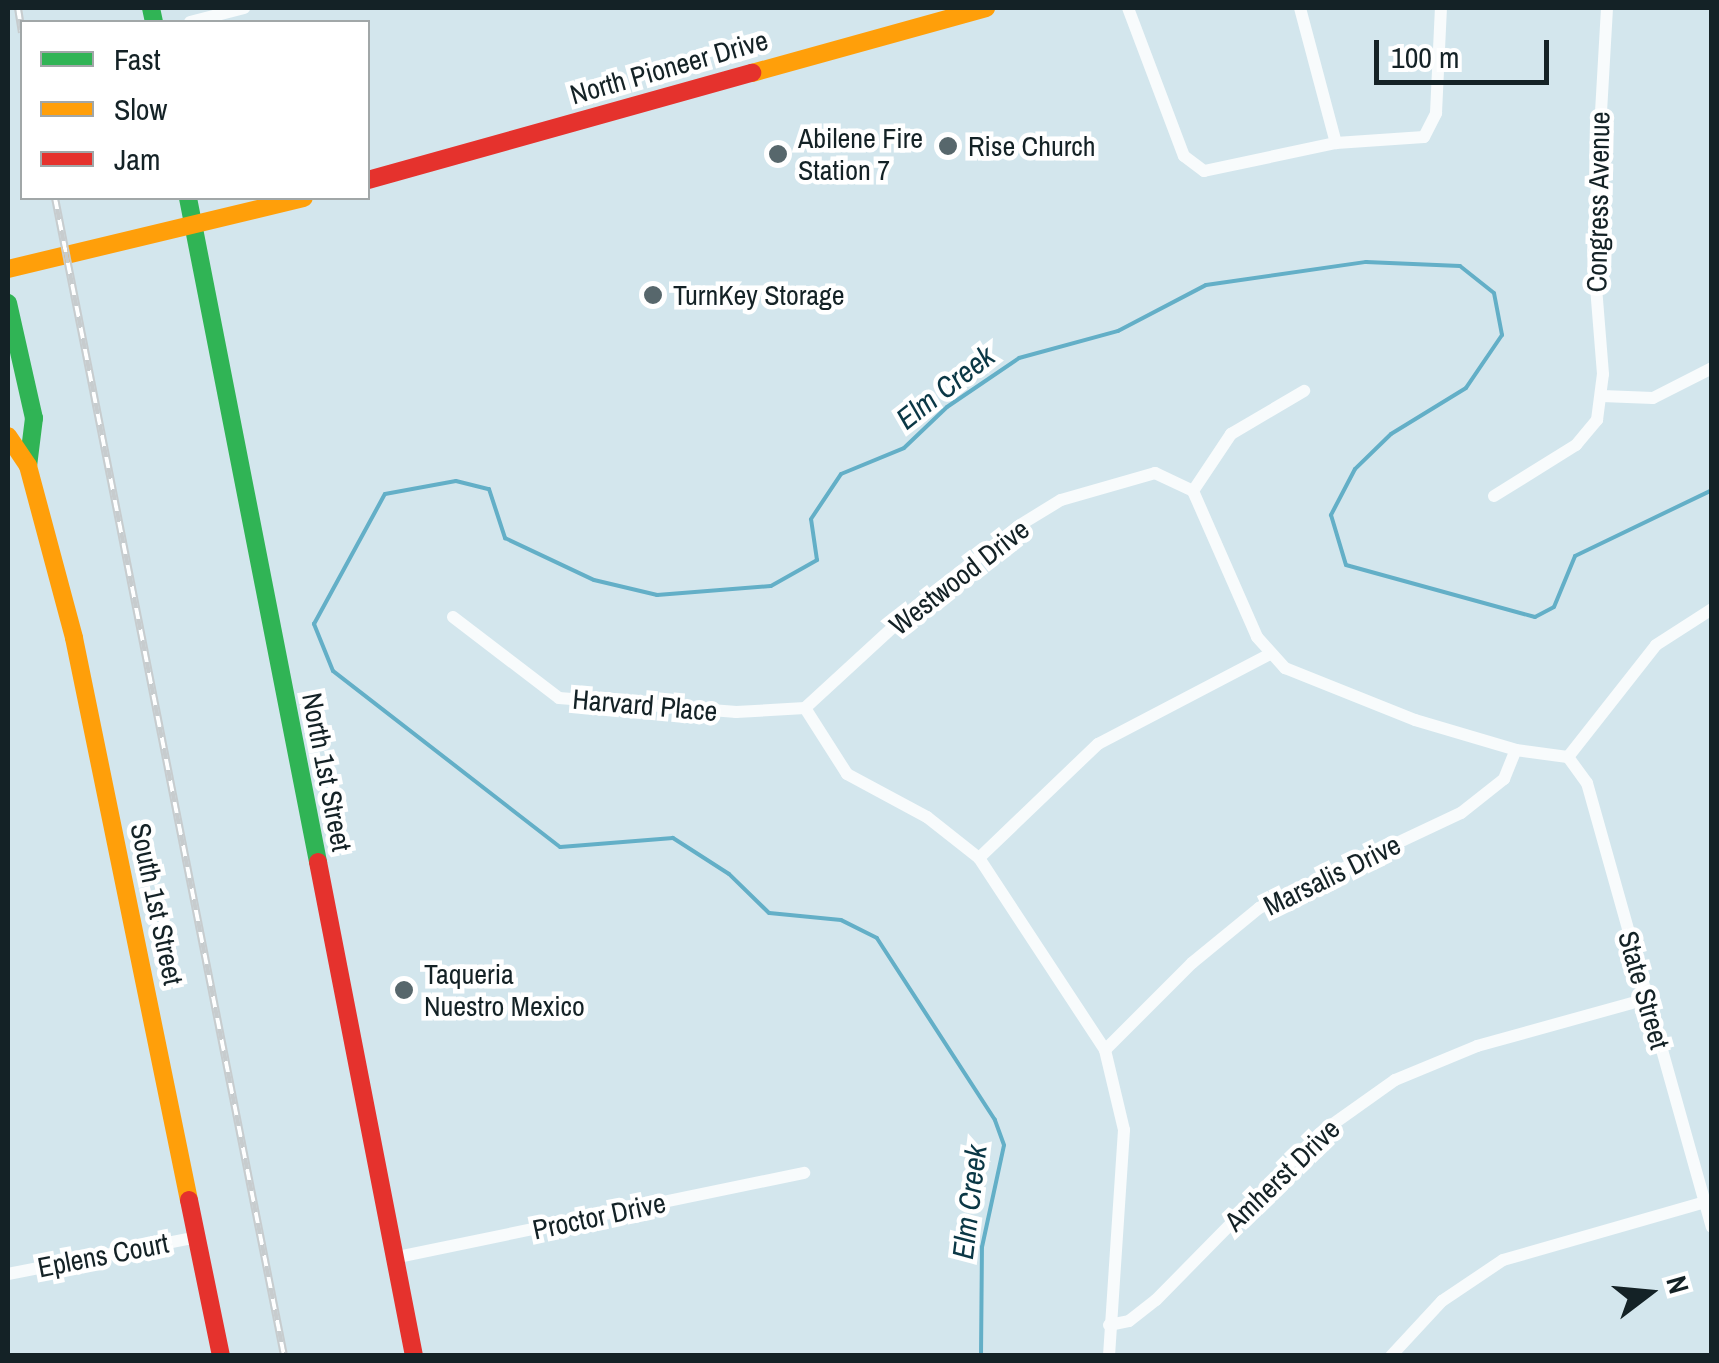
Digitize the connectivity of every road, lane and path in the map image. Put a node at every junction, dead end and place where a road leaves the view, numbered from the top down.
1 (244, 8) edge
2 (986, 8) edge
3 (1128, 8) edge
4 (1300, 8) edge
5 (1441, 8) edge
6 (1607, 8) edge
7 (198, 20) edge
8 (1336, 143) junction
9 (370, 179) edge
10 (188, 200) edge
11 (297, 200) edge
12 (194, 228) junction
13 (8, 269) edge
14 (8, 304) edge
15 (1712, 368) edge
16 (1304, 391) dead end
17 (1602, 396) junction
18 (8, 436) edge
19 (28, 466) junction
20 (1193, 490) junction
21 (1494, 496) dead end
22 (1712, 610) edge
23 (453, 617) dead end
24 (1268, 655) junction
25 (805, 708) junction
26 (1516, 750) junction
27 (1568, 757) junction
28 (978, 858) junction
29 (1646, 1000) junction
30 (1105, 1050) junction
31 (804, 1173) dead end
32 (1708, 1201) edge
33 (1712, 1227) edge
34 (198, 1236) junction
35 (393, 1258) junction
36 (8, 1274) edge
37 (1108, 1326) junction
38 (221, 1356) edge
39 (414, 1356) edge
40 (1109, 1356) edge
41 (1391, 1356) edge

1 - 7 street
2 - 9 main road, North Pioneer Drive
3 - 8 street
4 - 8 street
5 - 8 street
6 - 17 street, Congress Avenue
10 - 12 main road, North 1st Street
11 - 12 main road
12 - 13 main road
12 - 35 main road, North 1st Street
14 - 19 main road, South 1st Street
15 - 17 street
16 - 20 street
17 - 21 street
18 - 19 main road, South 1st Street
19 - 34 main road, South 1st Street
20 - 24 street
20 - 25 street, Westwood Drive
22 - 27 street
23 - 25 street, Harvard Place
24 - 26 street
24 - 28 street
25 - 28 street
26 - 27 street
26 - 30 street, Marsalis Drive
27 - 29 street, State Street
28 - 30 street
29 - 32 street, State Street
29 - 37 street, Amherst Drive
30 - 37 street
31 - 35 street, Proctor Drive
32 - 33 street, State Street
32 - 41 street
34 - 36 street, Eplens Court
34 - 38 main road, South 1st Street
35 - 39 main road, North 1st Street
37 - 40 street

